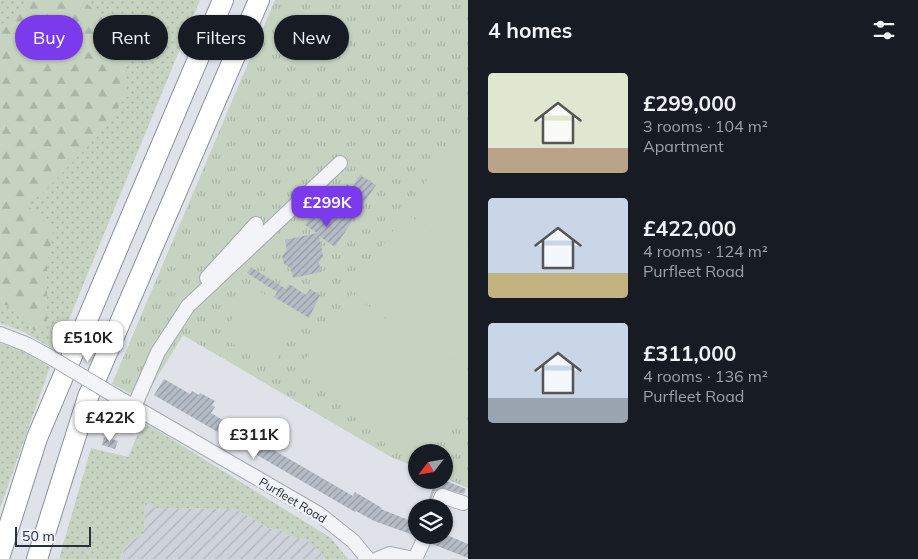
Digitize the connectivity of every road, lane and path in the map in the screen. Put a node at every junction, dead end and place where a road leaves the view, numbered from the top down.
1 (222, 0) edge
2 (259, 0) edge
3 (340, 163) dead end
4 (256, 224) dead end
5 (188, 306) junction
6 (0, 334) edge
7 (134, 407) junction
8 (441, 499) edge
9 (451, 499) edge
10 (453, 500) edge
11 (463, 503) dead end
12 (422, 544) edge
13 (0, 555) edge
14 (37, 559) edge
15 (368, 559) edge
16 (378, 559) edge
17 (415, 559) edge

1 - 13 highway
2 - 14 highway
3 - 5 street
4 - 5 street
5 - 7 street
6 - 7 street, Purfleet Road, bridge
7 - 15 street, Purfleet Road
8 - 9 street
10 - 11 street
12 - 17 street
16 - 17 street

